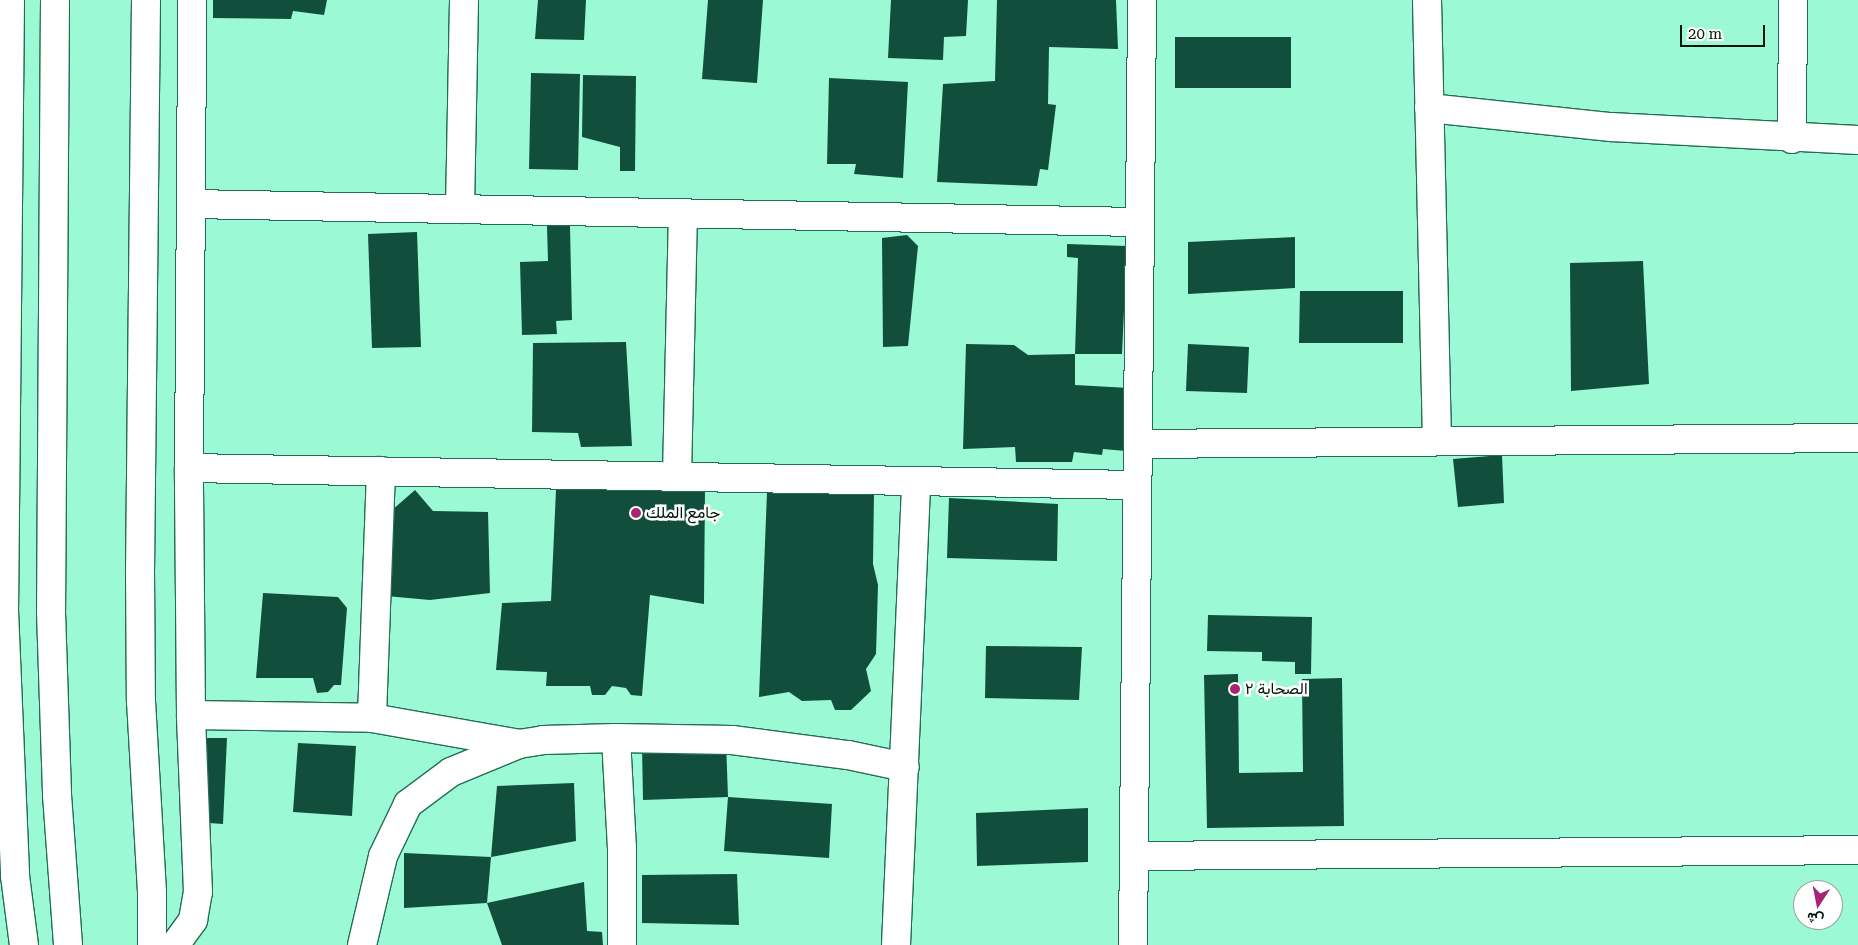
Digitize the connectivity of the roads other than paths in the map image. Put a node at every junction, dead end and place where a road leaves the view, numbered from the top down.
1 (10, 0) edge
2 (55, 0) edge
3 (146, 0) edge
4 (192, 0) edge
5 (464, 0) edge
6 (1142, 0) edge
7 (1427, 0) edge
8 (1793, 0) edge
9 (1429, 108) junction
10 (1792, 139) junction
11 (1858, 140) edge
12 (191, 204) junction
13 (460, 209) junction
14 (683, 213) junction
15 (1140, 222) junction
16 (1858, 438) edge
17 (1437, 441) junction
18 (1138, 444) junction
19 (189, 468) junction
20 (381, 471) junction
21 (677, 476) junction
22 (916, 481) junction
23 (1137, 485) junction
24 (191, 715) junction
25 (372, 718) junction
26 (616, 738) junction
27 (519, 744) junction
28 (905, 767) junction
29 (1858, 850) edge
30 (1134, 856) junction
31 (24, 945) edge
32 (68, 945) edge
33 (152, 945) edge
34 (175, 945) edge
35 (362, 945) edge
36 (622, 945) edge
37 (896, 945) edge
38 (1133, 945) edge

1 - 31 street
2 - 32 street
3 - 33 street
4 - 12 street
5 - 13 street
6 - 15 street
7 - 9 street
8 - 10 street
9 - 10 street
9 - 17 street
10 - 11 street
12 - 13 street
12 - 19 street
13 - 14 street
14 - 15 street
14 - 21 street
15 - 18 street
16 - 17 street
17 - 18 street
18 - 23 street
19 - 20 street
19 - 24 street
20 - 21 street
20 - 25 street
21 - 22 street
22 - 23 street
22 - 28 street
23 - 30 street
24 - 25 street
24 - 34 street
25 - 27 street
26 - 27 street
26 - 28 street
26 - 36 street
27 - 35 street
28 - 37 street
29 - 30 street
30 - 38 street

